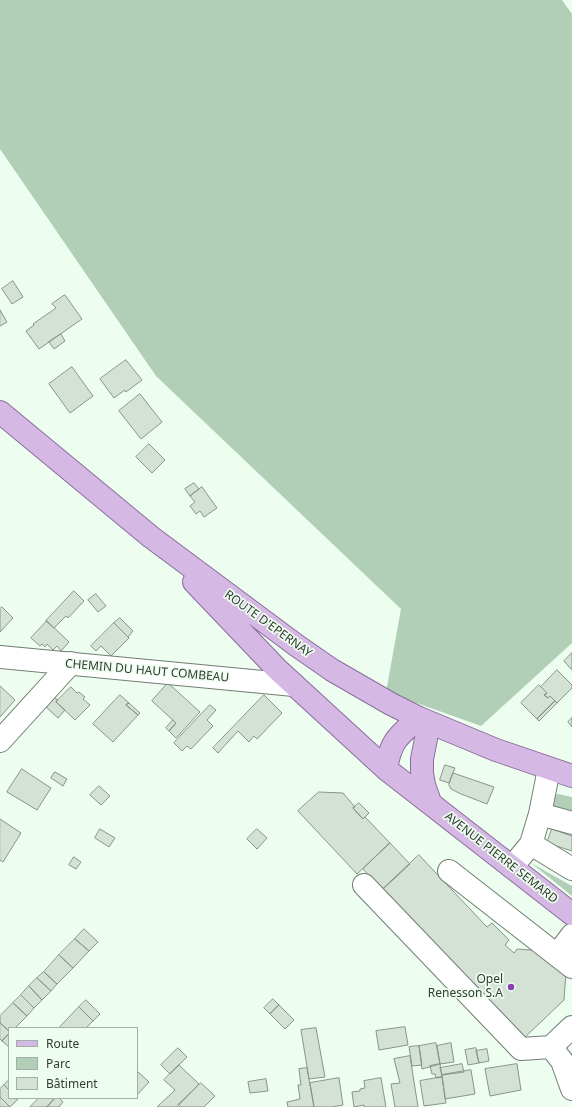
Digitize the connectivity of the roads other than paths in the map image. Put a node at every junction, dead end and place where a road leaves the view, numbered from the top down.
1 (0, 412) edge
2 (150, 537) junction
3 (0, 657) edge
4 (71, 663) junction
5 (294, 685) junction
6 (423, 720) junction
7 (0, 740) edge
8 (386, 769) junction
9 (549, 769) junction
10 (572, 776) edge
11 (430, 802) junction
12 (540, 814) junction
13 (572, 823) edge
14 (531, 844) junction
15 (512, 867) junction
16 (572, 869) edge
17 (449, 871) dead end
18 (364, 886) dead end
19 (572, 914) edge
20 (572, 935) edge
21 (564, 961) edge
22 (572, 1027) edge
23 (562, 1056) edge
24 (572, 1089) edge

1 - 2 main road, ROUTE D'EPERNAY
2 - 5 main road, AVENUE PIERRE SEMARD
2 - 6 main road, ROUTE D'EPERNAY
3 - 4 street, CHEMIN DU HAUT COMBEAU
4 - 5 street, CHEMIN DU HAUT COMBEAU
4 - 7 street
5 - 8 main road, AVENUE PIERRE SEMARD
6 - 8 main road
6 - 9 main road, ROUTE D'EPERNAY
6 - 11 main road
8 - 11 main road, AVENUE PIERRE SEMARD
9 - 10 main road, ROUTE D'EPERNAY
9 - 12 street
11 - 15 main road, AVENUE PIERRE SEMARD
12 - 13 street
12 - 14 street
14 - 15 street
14 - 16 street
15 - 19 main road, AVENUE PIERRE SEMARD
17 - 21 street
18 - 23 street
20 - 21 street
22 - 23 street
23 - 24 street

